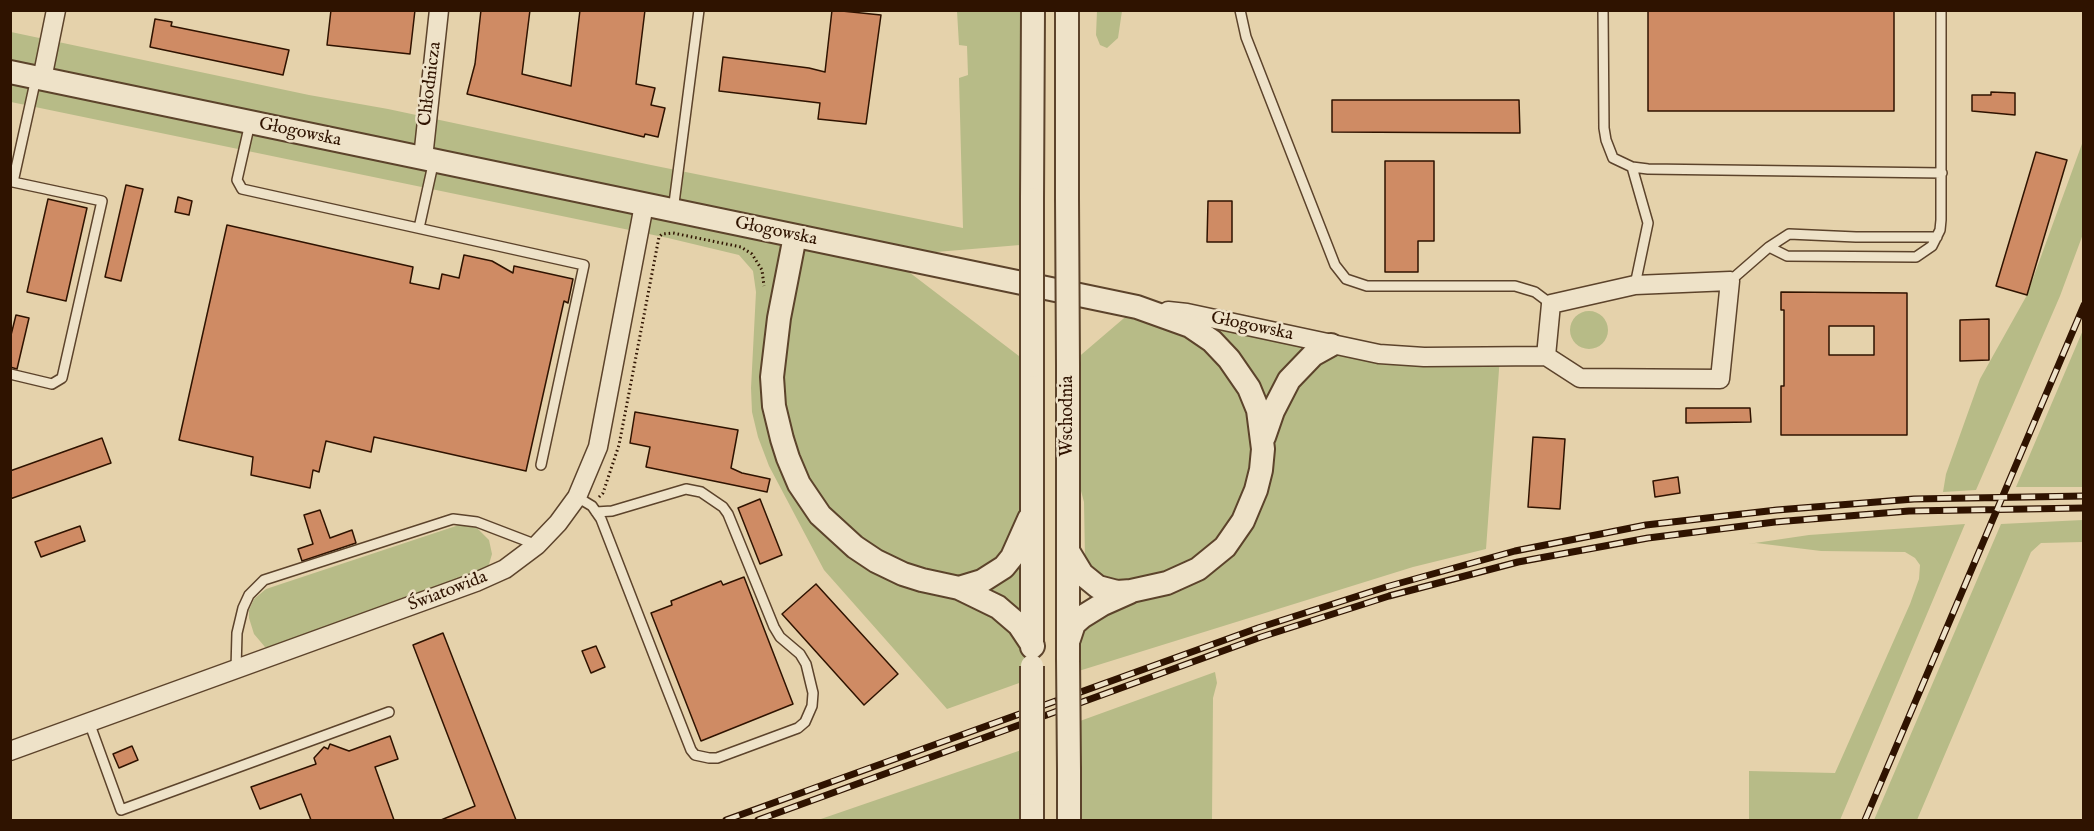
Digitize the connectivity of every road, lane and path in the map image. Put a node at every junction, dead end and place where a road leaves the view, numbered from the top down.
1 (56, 10) edge
2 (439, 10) edge
3 (699, 10) edge
4 (1033, 10) edge
5 (1067, 10) edge
6 (1239, 10) edge
7 (1603, 10) edge
8 (1941, 10) edge
9 (10, 72) edge
10 (39, 78) junction
11 (250, 122) junction
12 (428, 159) junction
13 (1632, 167) junction
14 (1942, 172) junction
15 (12, 187) edge
16 (644, 205) junction
17 (673, 211) junction
18 (419, 228) junction
19 (795, 236) junction
20 (1937, 237) junction
21 (1769, 247) junction
22 (1730, 281) junction
23 (1635, 285) junction
24 (764, 292) dead end
25 (1551, 304) junction
26 (1137, 307) junction
27 (1331, 345) junction
28 (1545, 356) junction
29 (10, 374) edge
30 (1263, 442) junction
31 (542, 465) dead end
32 (603, 493) dead end
33 (577, 497) junction
34 (1033, 510) junction
35 (596, 512) junction
36 (537, 545) junction
37 (1068, 551) junction
38 (959, 588) junction
39 (1131, 591) junction
40 (1068, 651) junction
41 (1032, 656) junction
42 (236, 669) junction
43 (389, 712) dead end
44 (89, 722) junction
45 (10, 751) edge
46 (1032, 820) edge
47 (1069, 820) edge

1 - 10 street
2 - 12 street, Chłodnicza
3 - 17 lane
4 - 34 street, Wschodnia, bridge
5 - 37 street, Wschodnia, bridge
6 - 25 lane
7 - 13 lane
8 - 14 lane
9 - 10 street, Głogowska
10 - 11 street, Głogowska
10 - 15 lane
11 - 12 street, Głogowska
11 - 18 lane
12 - 16 street, Głogowska
12 - 18 lane
13 - 14 lane
13 - 23 lane
14 - 20 lane
15 - 29 lane
16 - 17 street, Głogowska
16 - 33 street, Światowida
17 - 19 street, Głogowska
18 - 31 lane
19 - 26 street, Głogowska
19 - 38 street
20 - 21 lane
20 - 21 lane
21 - 22 lane
22 - 23 street
22 - 28 street
23 - 25 street
24 - 32 path
25 - 28 street
26 - 27 street, Głogowska
26 - 30 street
27 - 28 street, Głogowska
27 - 30 street
30 - 39 street
33 - 35 lane
33 - 36 street, Światowida
34 - 38 street
34 - 41 street, Wschodnia
35 - 35 lane
36 - 42 street, Światowida
36 - 42 lane
37 - 39 street
37 - 40 street, Wschodnia
38 - 41 street
39 - 40 street
40 - 47 street, Wschodnia, bridge
41 - 46 street, Wschodnia, bridge
42 - 44 street, Światowida
43 - 44 lane
44 - 45 street, Światowida

